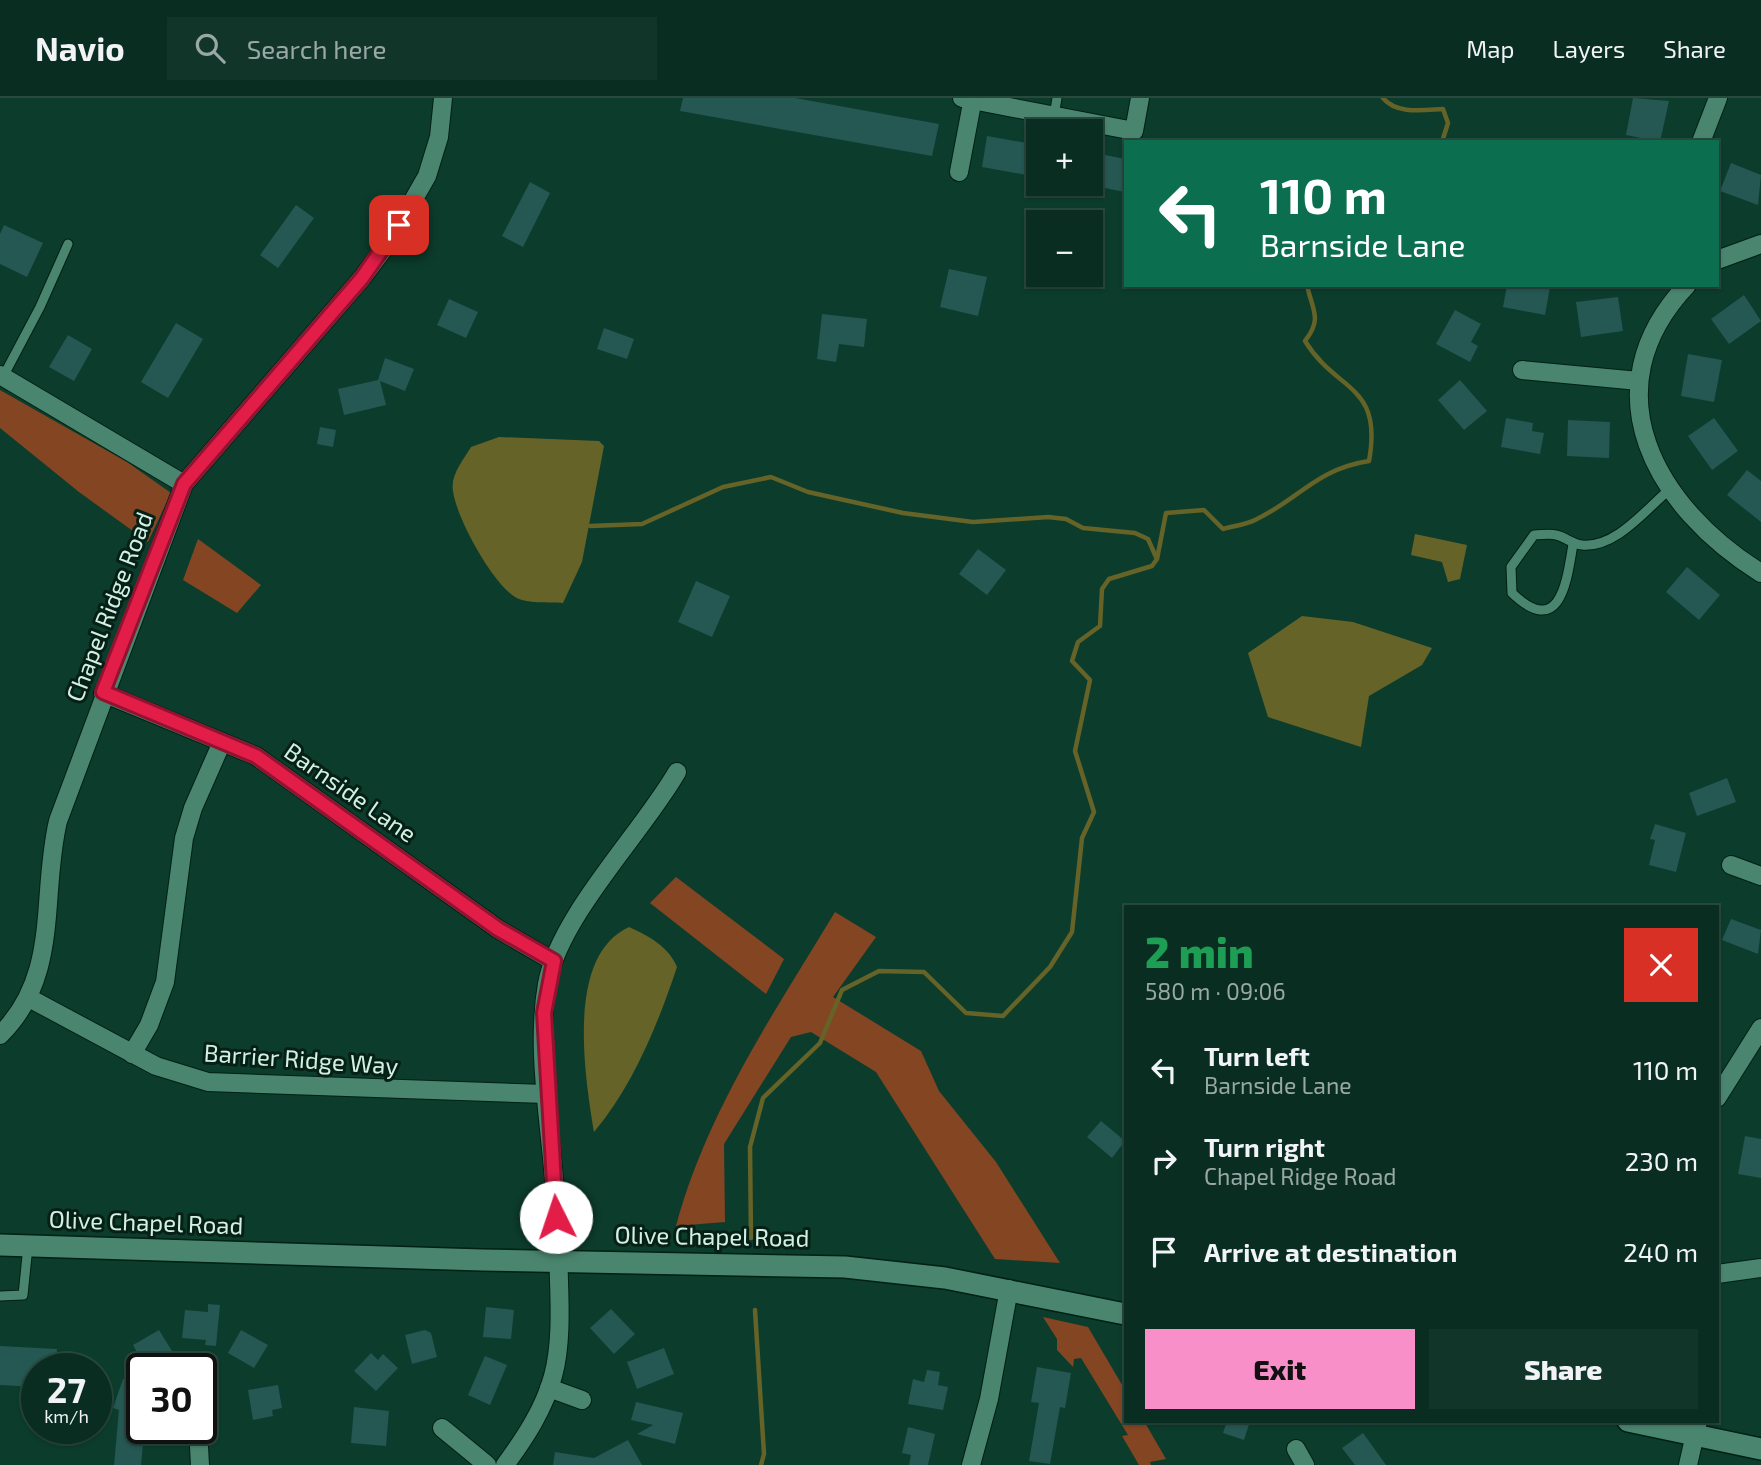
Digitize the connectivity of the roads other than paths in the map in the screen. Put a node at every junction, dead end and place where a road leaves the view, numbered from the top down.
1 (443, 98) edge
2 (1140, 98) edge
3 (1718, 98) edge
4 (969, 99) edge
5 (1055, 107) edge
6 (1702, 140) edge
7 (959, 172) dead end
8 (68, 244) dead end
9 (1761, 244) edge
10 (1719, 259) edge
11 (1686, 287) edge
12 (1522, 370) dead end
13 (1, 376) edge
14 (1639, 381) junction
15 (184, 484) junction
16 (1669, 490) junction
17 (1573, 544) junction
18 (1761, 573) edge
19 (103, 692) junction
20 (222, 742) junction
21 (677, 772) dead end
22 (1731, 865) dead end
23 (1761, 876) edge
24 (554, 961) junction
25 (29, 998) junction
26 (1761, 1028) edge
27 (0, 1035) edge
28 (132, 1054) junction
29 (546, 1094) junction
30 (1719, 1095) edge
31 (0, 1245) edge
32 (28, 1246) junction
33 (558, 1261) junction
34 (1761, 1268) edge
35 (1719, 1274) edge
36 (1009, 1289) junction
37 (0, 1296) edge
38 (1124, 1314) edge
39 (549, 1388) junction
40 (582, 1400) dead end
41 (1648, 1423) edge
42 (442, 1428) dead end
43 (1697, 1428) edge
44 (199, 1444) edge
45 (1761, 1449) edge
46 (200, 1465) edge
47 (487, 1465) edge
48 (505, 1465) edge
49 (971, 1465) edge
50 (1688, 1465) edge

1 - 15 street, Chapel Ridge Road
2 - 5 street
3 - 6 street
4 - 5 street
4 - 7 street
8 - 13 lane
9 - 10 street
11 - 14 street
12 - 14 street
13 - 15 street
14 - 16 street
15 - 19 street, Chapel Ridge Road
16 - 17 lane
16 - 18 street
17 - 17 lane
19 - 20 street, Barnside Lane
19 - 25 street, Chapel Ridge Road
20 - 24 street, Barnside Lane
20 - 28 street
21 - 24 street
22 - 23 street
24 - 29 street
25 - 27 street, Chapel Ridge Road
25 - 28 street, Barrier Ridge Way
26 - 30 street
28 - 29 street, Barrier Ridge Way
29 - 33 street
31 - 32 main road, Olive Chapel Road
32 - 33 main road, Olive Chapel Road
32 - 37 lane
33 - 36 main road, Olive Chapel Road
33 - 39 street
34 - 35 street
36 - 38 main road, Olive Chapel Road
36 - 49 street
39 - 40 street
39 - 48 street
41 - 43 main road
42 - 47 street
43 - 45 main road
43 - 50 street
44 - 46 street

